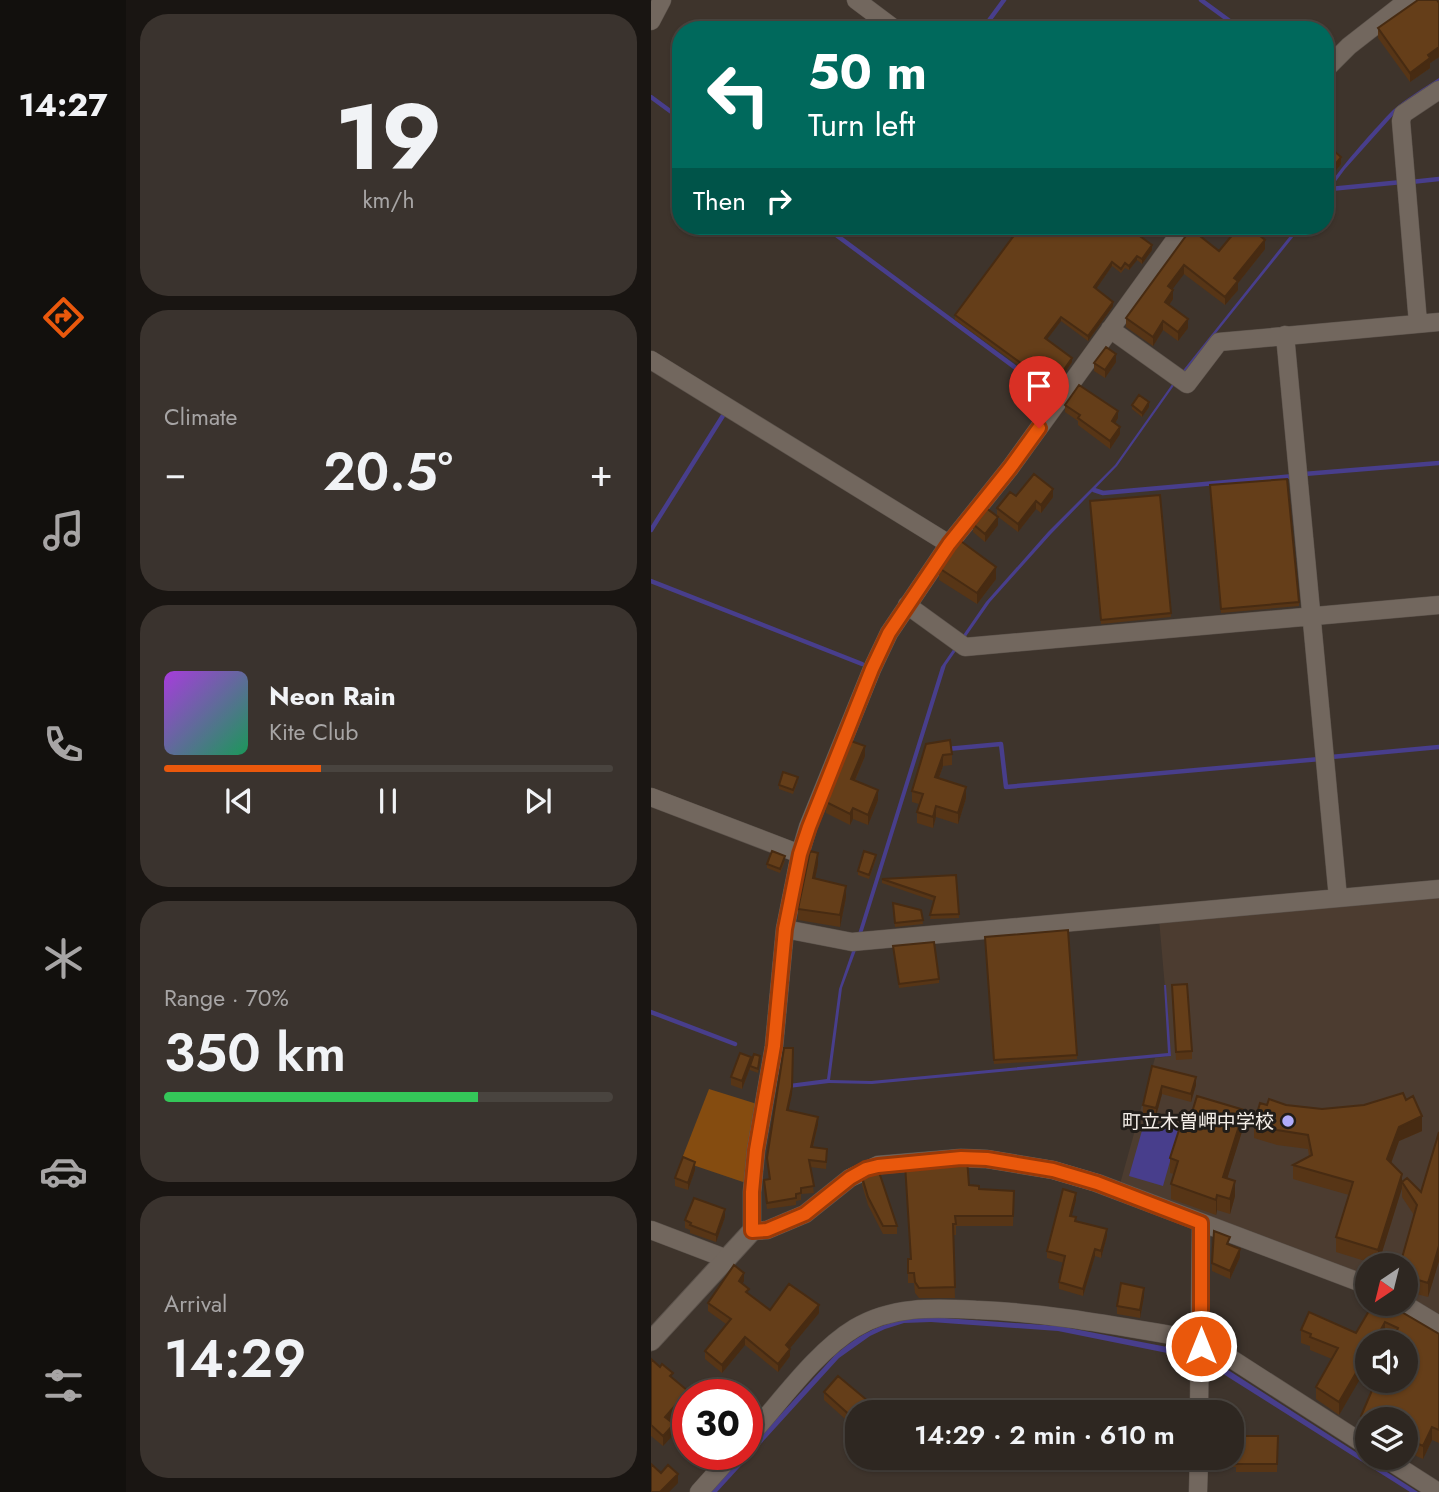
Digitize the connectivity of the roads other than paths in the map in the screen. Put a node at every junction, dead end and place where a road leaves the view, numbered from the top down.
1 (662, 0) edge
2 (856, 0) edge
3 (1408, 0) edge
4 (651, 21) edge
5 (884, 21) edge
6 (1334, 61) edge
7 (1439, 90) edge
8 (1170, 235) edge
9 (1439, 322) edge
10 (1418, 323) junction
11 (1110, 329) junction
12 (1285, 335) junction
13 (651, 360) edge
14 (949, 544) junction
15 (907, 605) junction
16 (1439, 605) edge
17 (1312, 617) junction
18 (651, 797) edge
19 (800, 854) junction
20 (1439, 888) edge
21 (1338, 898) junction
22 (785, 929) junction
23 (1201, 1223) junction
24 (651, 1230) edge
25 (752, 1231) junction
26 (727, 1259) junction
27 (1355, 1281) edge
28 (1418, 1312) edge
29 (1439, 1325) edge
30 (651, 1341) edge
31 (1200, 1350) junction
32 (1199, 1400) edge
33 (763, 1421) edge
34 (1355, 1438) edge
35 (719, 1470) edge
36 (1199, 1470) edge
37 (1404, 1470) edge
38 (699, 1492) edge
39 (1198, 1492) edge
40 (1439, 1492) edge

1 - 4 street
2 - 5 street
3 - 6 street
7 - 10 street
8 - 11 street
9 - 10 street
10 - 12 street
11 - 12 street
11 - 14 street
12 - 17 street
13 - 14 street
14 - 15 street
15 - 17 street
15 - 19 street
16 - 17 street
17 - 21 street
18 - 19 street
19 - 22 street
20 - 21 street
21 - 22 street
22 - 25 street
23 - 25 street
23 - 27 street
23 - 31 street
24 - 26 street
25 - 26 street
26 - 30 street
28 - 29 street
31 - 32 street
31 - 33 street
31 - 34 street
35 - 38 street
36 - 39 street
37 - 40 street

